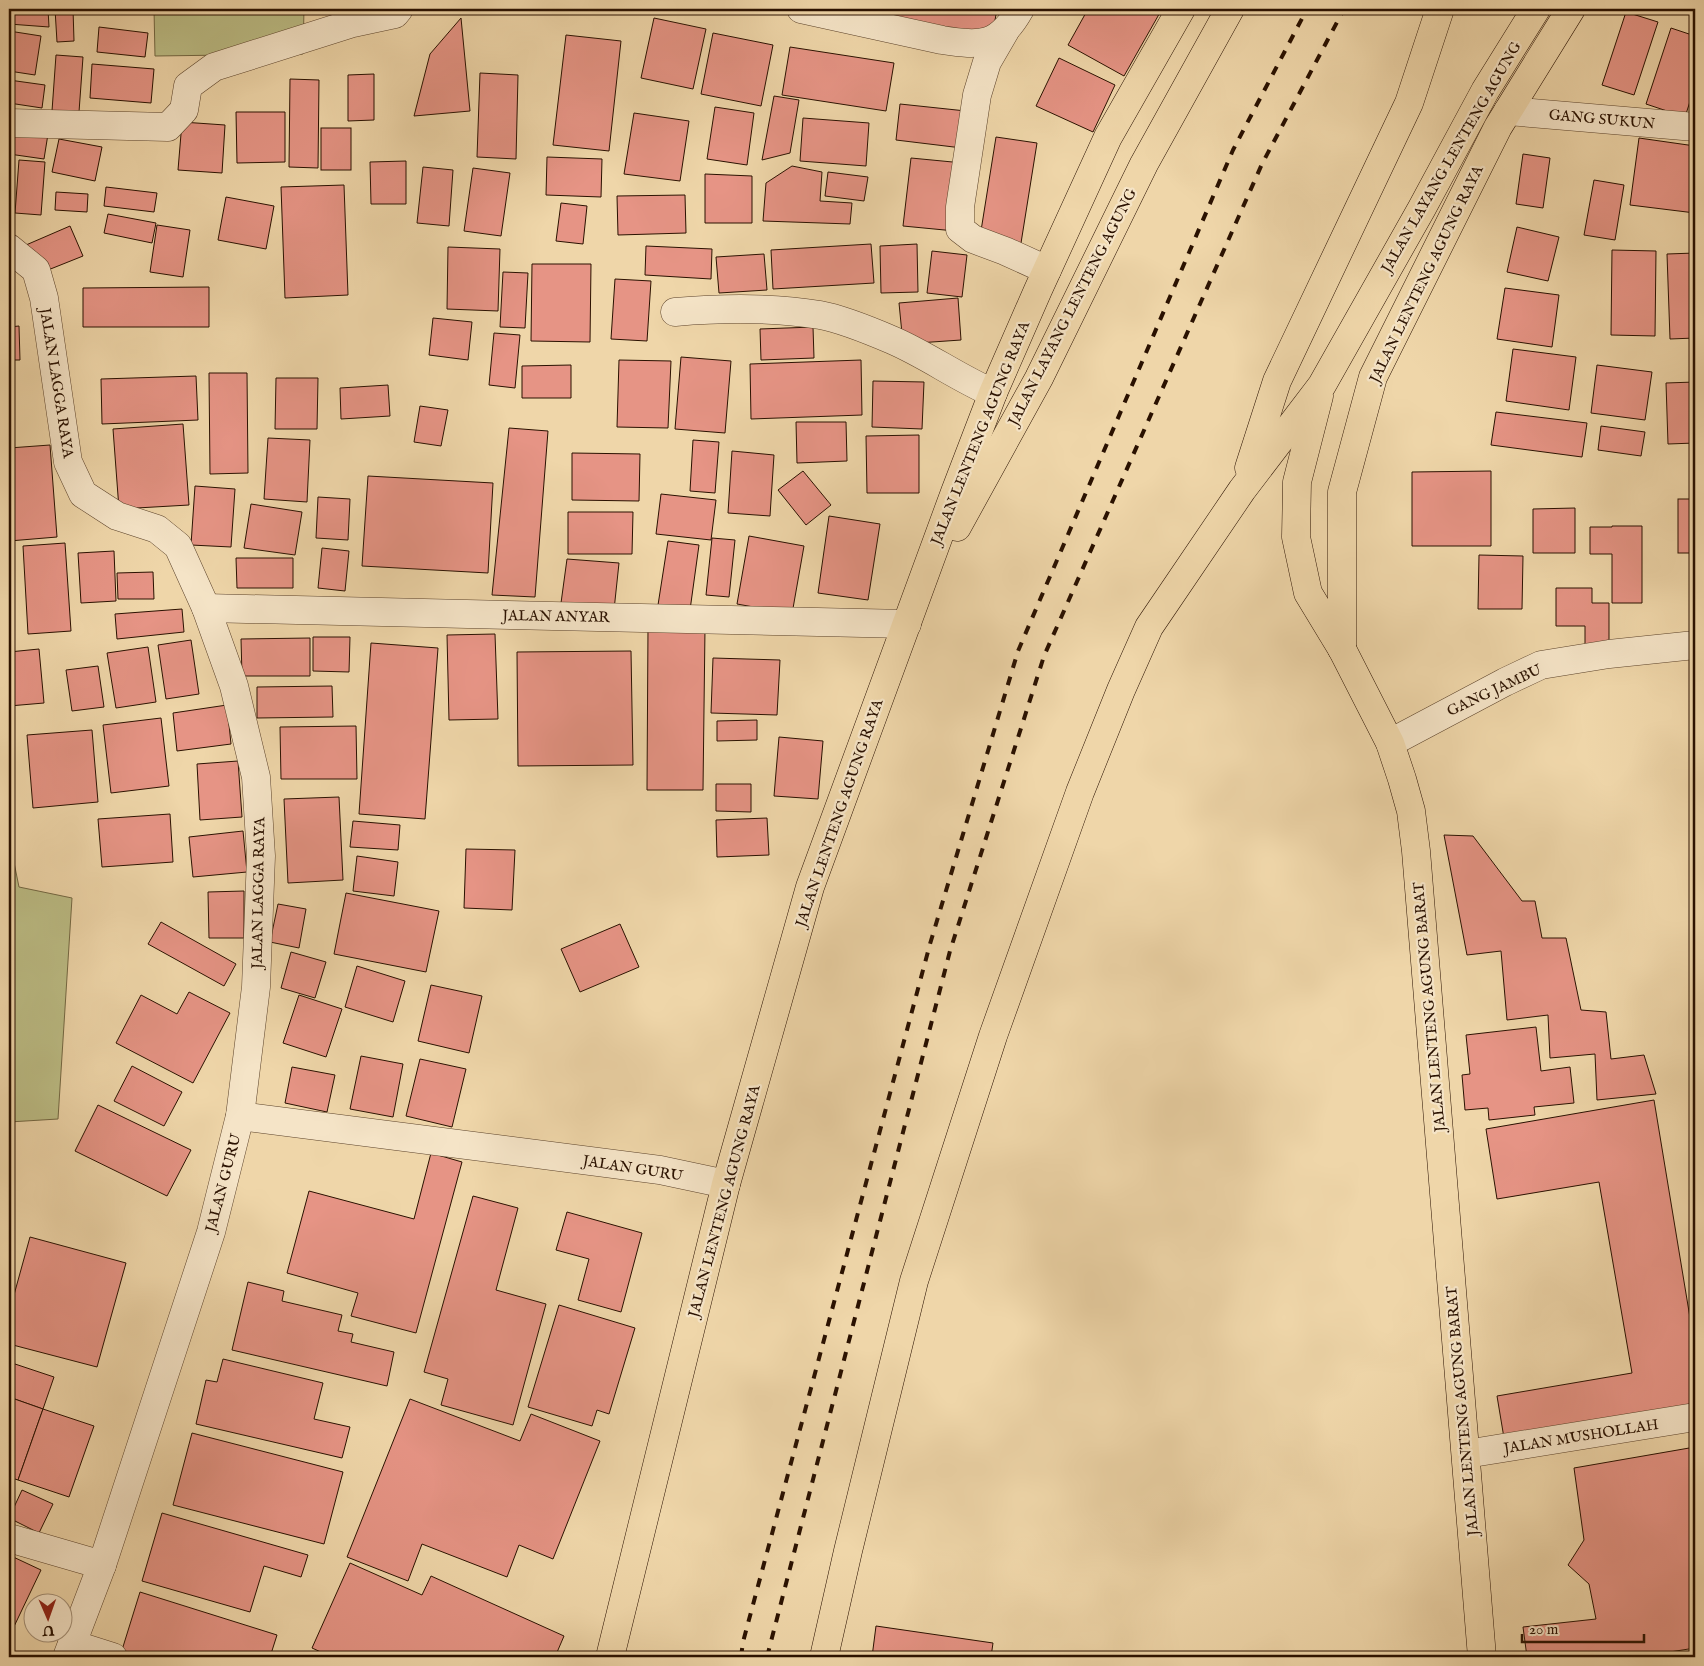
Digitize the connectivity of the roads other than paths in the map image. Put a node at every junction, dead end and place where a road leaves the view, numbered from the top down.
1 (399, 9) edge
2 (801, 9) edge
3 (1181, 9) edge
4 (1230, 9) edge
5 (1440, 9) edge
6 (1536, 9) edge
7 (1571, 9) edge
8 (1012, 20) edge
9 (1503, 119) junction
10 (9, 123) edge
11 (1695, 127) edge
12 (9, 248) edge
13 (1047, 270) junction
14 (675, 312) dead end
15 (1322, 385) junction
16 (993, 393) junction
17 (1242, 490) junction
18 (206, 608) junction
19 (910, 615) junction
20 (1695, 645) edge
21 (1342, 649) junction
22 (1390, 743) junction
23 (240, 1116) junction
24 (726, 1184) junction
25 (1695, 1417) edge
26 (1466, 1454) junction
27 (9, 1538) edge
28 (102, 1565) junction
29 (69, 1651) edge
30 (113, 1657) edge
31 (610, 1657) edge
32 (824, 1657) edge
33 (1482, 1657) edge

1 - 10 street
2 - 8 street
3 - 13 main road, JALAN LENTENG AGUNG RAYA
4 - 19 main road, JALAN LAYANG LENTENG AGUNG
5 - 17 main road
6 - 15 main road, JALAN LAYANG LENTENG AGUNG
7 - 9 main road, JALAN LENTENG AGUNG RAYA
8 - 13 street
9 - 11 street, GANG SUKUN
9 - 21 main road, JALAN LENTENG AGUNG RAYA
12 - 18 street, JALAN LAGGA RAYA
13 - 16 main road, JALAN LENTENG AGUNG RAYA
14 - 16 street
15 - 17 main road
15 - 21 main road, JALAN LENTENG AGUNG BARAT
16 - 19 main road, JALAN LENTENG AGUNG RAYA
17 - 32 main road
18 - 19 street, JALAN ANYAR
18 - 23 street, JALAN LAGGA RAYA
19 - 24 main road, JALAN LENTENG AGUNG RAYA
20 - 22 street, GANG JAMBU
21 - 22 main road, JALAN LENTENG AGUNG BARAT
22 - 26 main road, JALAN LENTENG AGUNG BARAT
23 - 24 street, JALAN GURU
23 - 28 street, JALAN GURU
24 - 31 main road, JALAN LENTENG AGUNG RAYA
25 - 26 street, JALAN MUSHOLLAH
26 - 33 main road, JALAN LENTENG AGUNG BARAT
27 - 28 street
28 - 29 street, JALAN GURU
29 - 30 street

